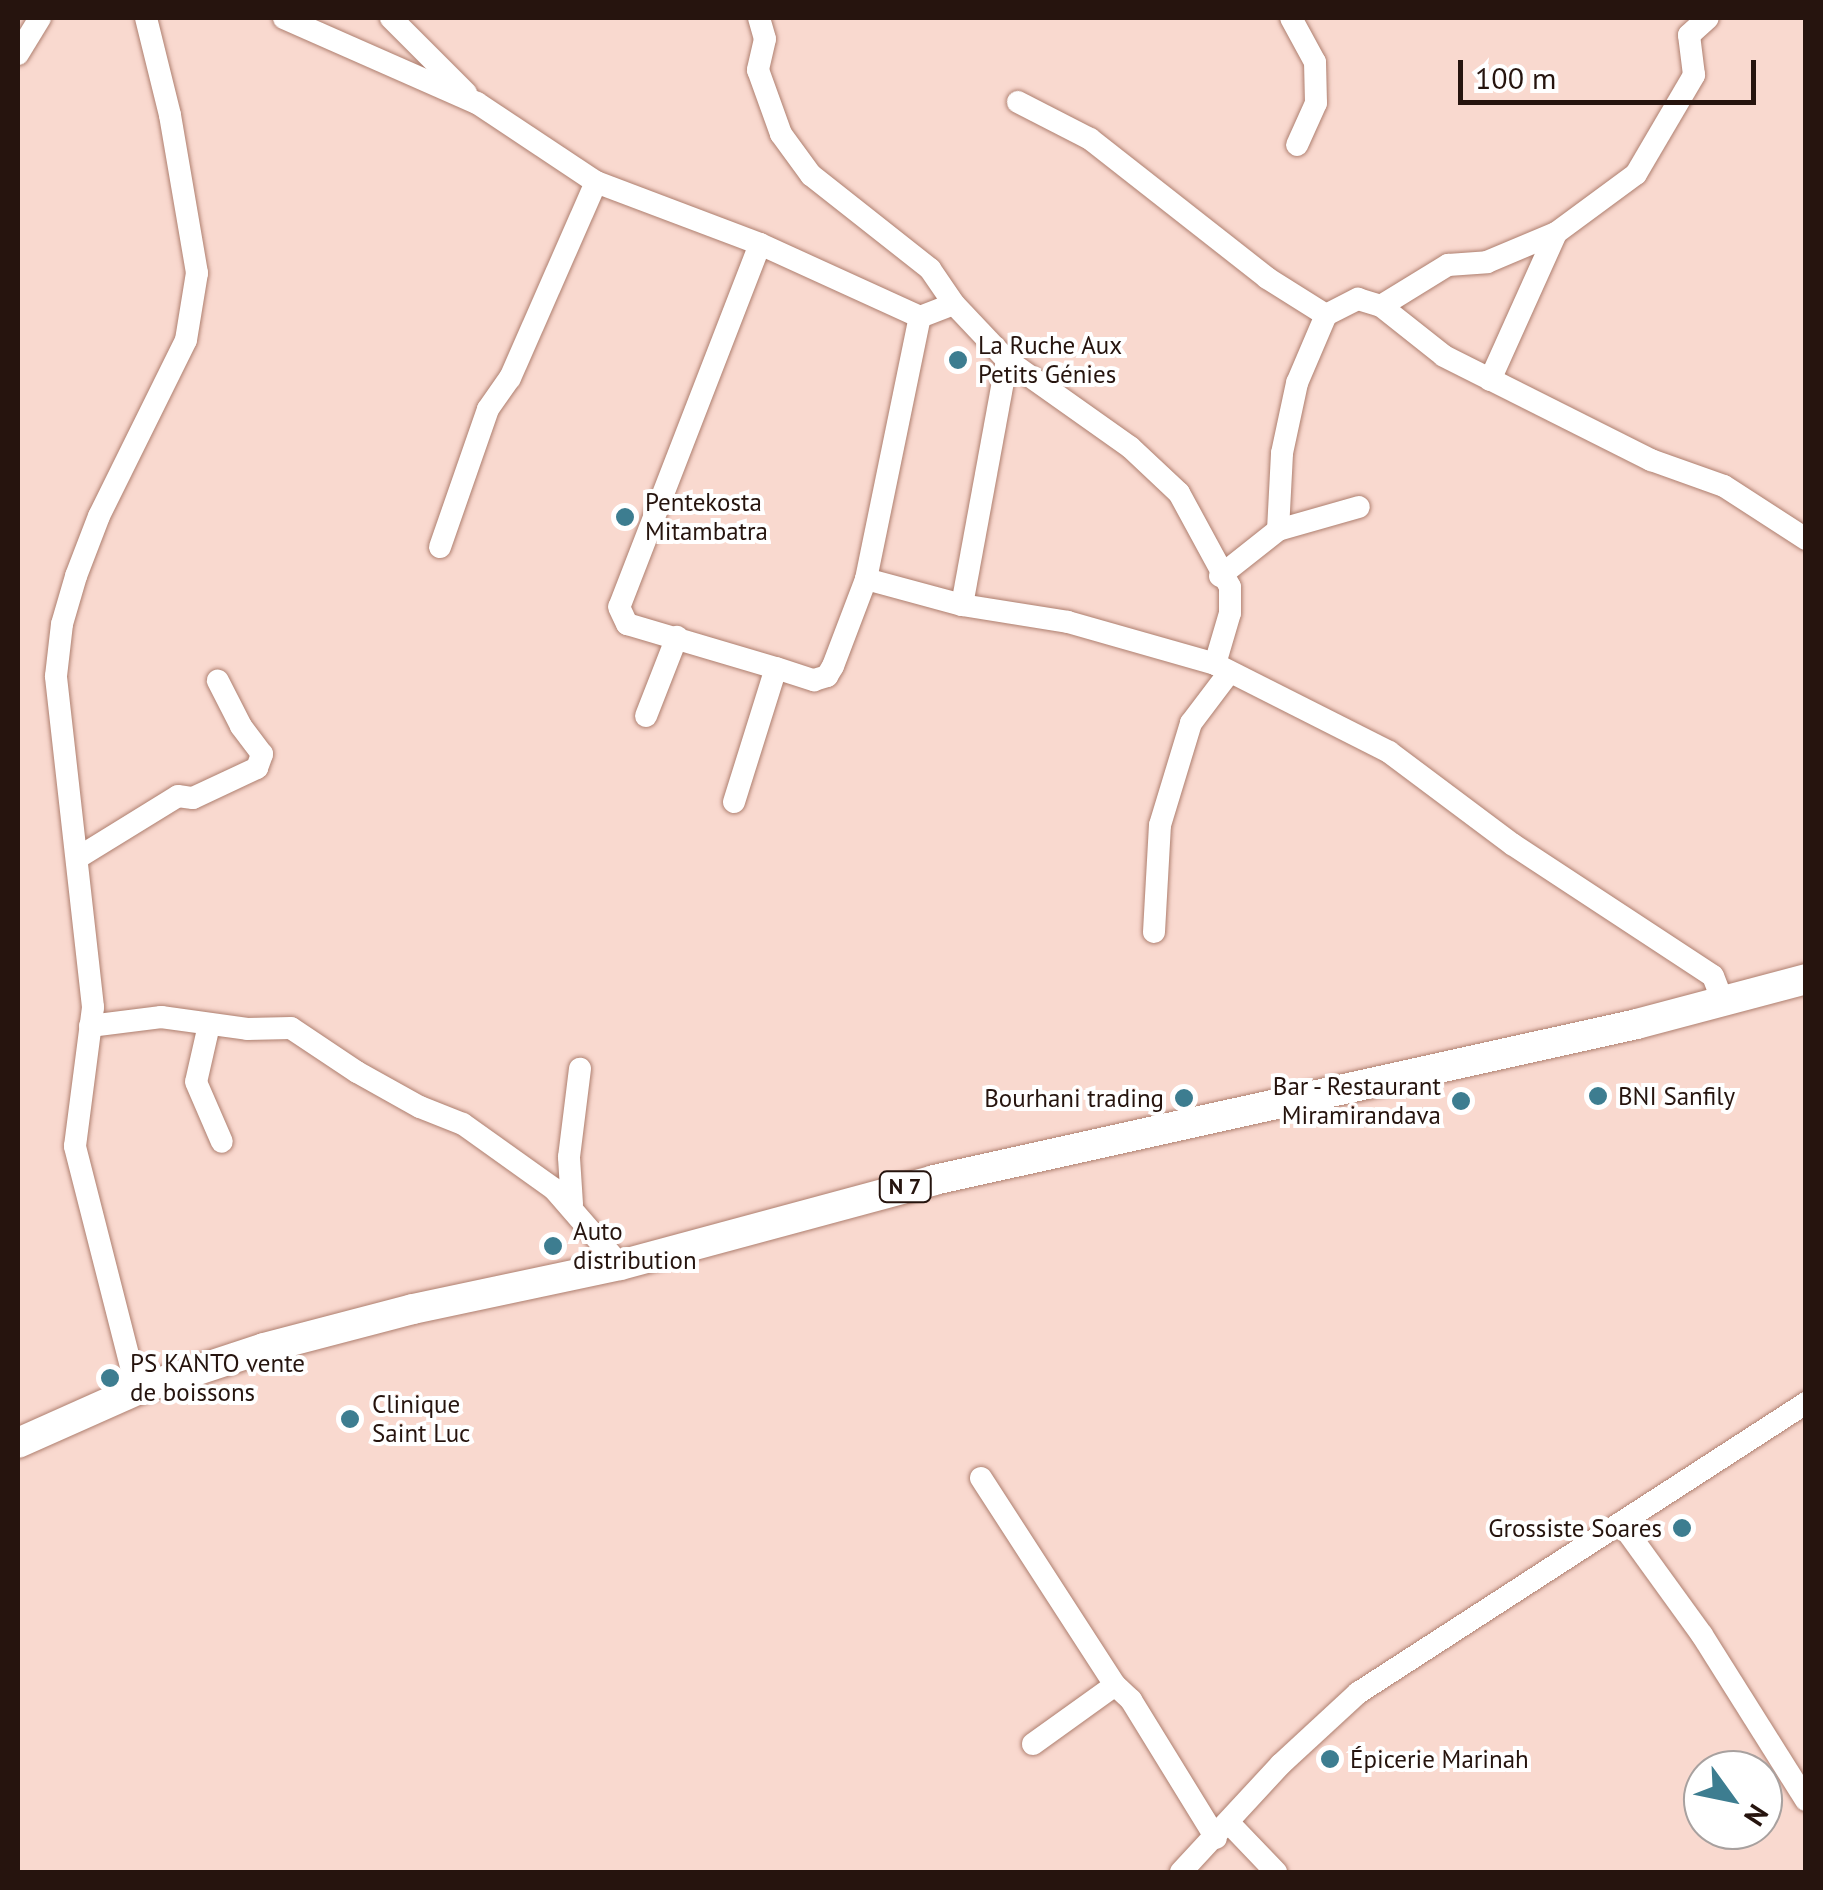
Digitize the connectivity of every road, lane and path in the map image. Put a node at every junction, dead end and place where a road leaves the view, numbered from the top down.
1 (40, 18) edge
2 (146, 18) edge
3 (284, 18) edge
4 (391, 18) edge
5 (776, 18) edge
6 (1291, 18) edge
7 (1708, 18) edge
8 (762, 28) edge
9 (18, 54) edge
10 (1018, 102) dead end
11 (476, 103) junction
12 (1297, 144) dead end
13 (596, 182) junction
14 (1556, 233) junction
15 (760, 244) junction
16 (954, 304) junction
17 (1381, 306) junction
18 (1326, 316) junction
19 (920, 317) junction
20 (1007, 360) junction
21 (1490, 380) junction
22 (1360, 506) dead end
23 (1278, 530) junction
24 (1806, 539) edge
25 (440, 546) dead end
26 (1220, 576) junction
27 (866, 579) junction
28 (962, 605) junction
29 (677, 637) junction
30 (776, 668) junction
31 (1222, 669) junction
32 (218, 681) dead end
33 (646, 716) dead end
34 (734, 802) dead end
35 (78, 858) junction
36 (1154, 932) dead end
37 (1806, 979) edge
38 (1722, 1002) junction
39 (90, 1026) junction
40 (209, 1026) junction
41 (580, 1069) dead end
42 (222, 1142) dead end
43 (572, 1204) junction
44 (620, 1265) junction
45 (137, 1390) junction
46 (1806, 1403) edge
47 (18, 1443) edge
48 (982, 1478) dead end
49 (1621, 1523) junction
50 (1115, 1685) junction
51 (1032, 1744) dead end
52 (1806, 1800) edge
53 (1223, 1830) junction
54 (1181, 1872) edge
55 (1276, 1872) edge

1 - 9 street
2 - 35 street
3 - 11 street
4 - 11 street
5 - 8 street
6 - 12 street
7 - 14 street
8 - 16 street
10 - 18 street
11 - 13 street
13 - 15 street
13 - 25 street
14 - 17 street
14 - 21 street
15 - 19 street
15 - 29 street
16 - 19 street
16 - 20 street
17 - 18 street
17 - 21 street
18 - 23 street
19 - 27 street
20 - 26 street
20 - 28 street
21 - 24 street
22 - 23 street
23 - 26 street
26 - 31 street
27 - 28 street
27 - 30 street
28 - 31 street
29 - 30 street
29 - 33 street
30 - 34 street
31 - 36 street
31 - 38 street
32 - 35 street
35 - 39 street
37 - 38 main road, N 7
38 - 44 main road, N 7
39 - 40 street
39 - 45 street
40 - 42 street
40 - 43 street
41 - 43 street
43 - 44 street
44 - 45 main road, N 7
45 - 47 main road, N 7
46 - 49 street
48 - 50 street
49 - 52 street
49 - 53 street
50 - 51 street
50 - 53 street
53 - 54 street
53 - 55 street

